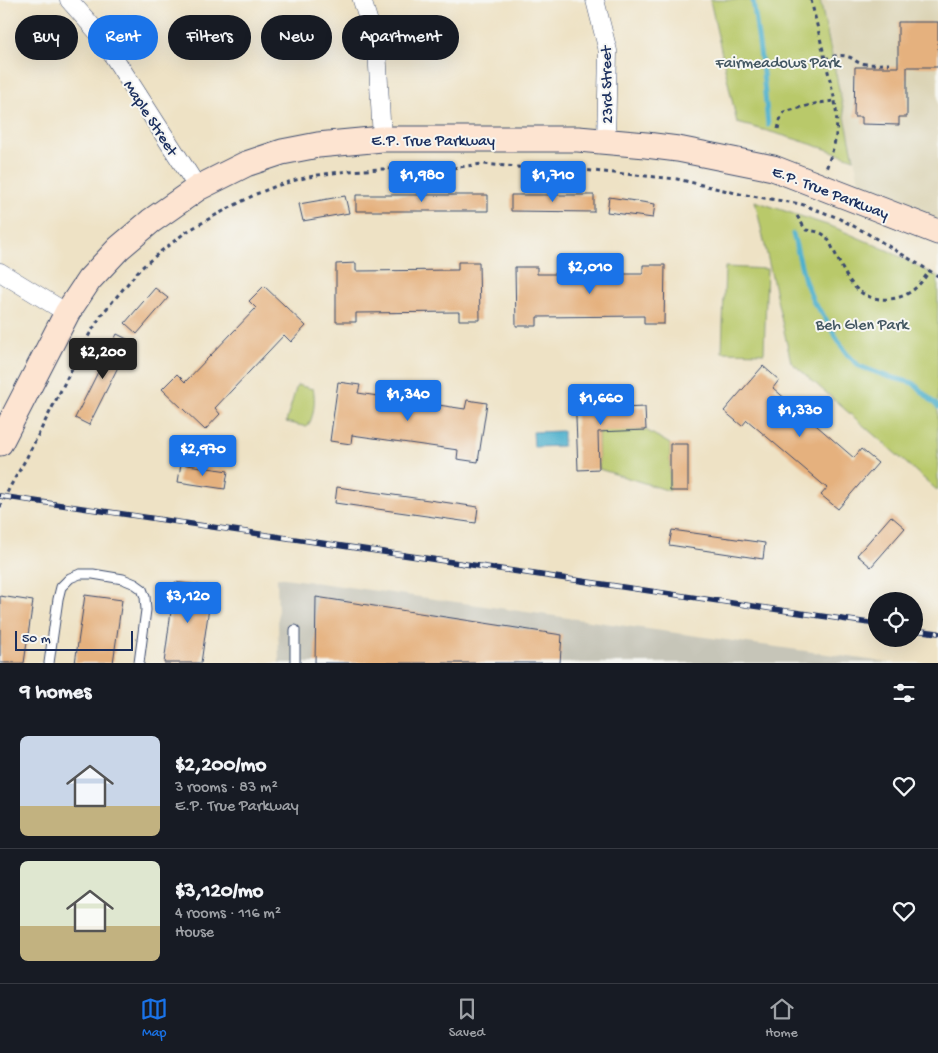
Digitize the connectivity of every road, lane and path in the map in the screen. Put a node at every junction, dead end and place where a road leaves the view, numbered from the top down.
1 (69, 0) edge
2 (362, 0) edge
3 (596, 0) edge
4 (811, 0) edge
5 (825, 59) junction
6 (889, 64) dead end
7 (835, 102) junction
8 (778, 129) dead end
9 (382, 139) junction
10 (606, 142) junction
11 (819, 186) junction
12 (198, 188) junction
13 (797, 216) dead end
14 (903, 219) junction
15 (938, 232) edge
16 (938, 245) edge
17 (0, 272) edge
18 (929, 272) junction
19 (938, 276) edge
20 (67, 313) junction
21 (0, 443) edge
22 (0, 507) edge
23 (295, 630) dead end
24 (49, 663) edge
25 (138, 663) edge
26 (294, 663) edge

1 - 12 street, Maple Street
2 - 9 street
3 - 10 street, 23rd Street
4 - 5 path
5 - 6 path
5 - 7 path
7 - 8 path
7 - 11 path
9 - 10 main road, E.P. True Parkway
9 - 12 main road, E.P. True Parkway
10 - 11 main road, E.P. True Parkway
11 - 14 main road, E.P. True Parkway
12 - 20 main road, E.P. True Parkway
13 - 18 path
14 - 15 main road, E.P. True Parkway
14 - 16 main road, E.P. True Parkway
17 - 20 street
18 - 19 path
18 - 22 path
20 - 21 main road, E.P. True Parkway
23 - 26 lane
24 - 25 lane

